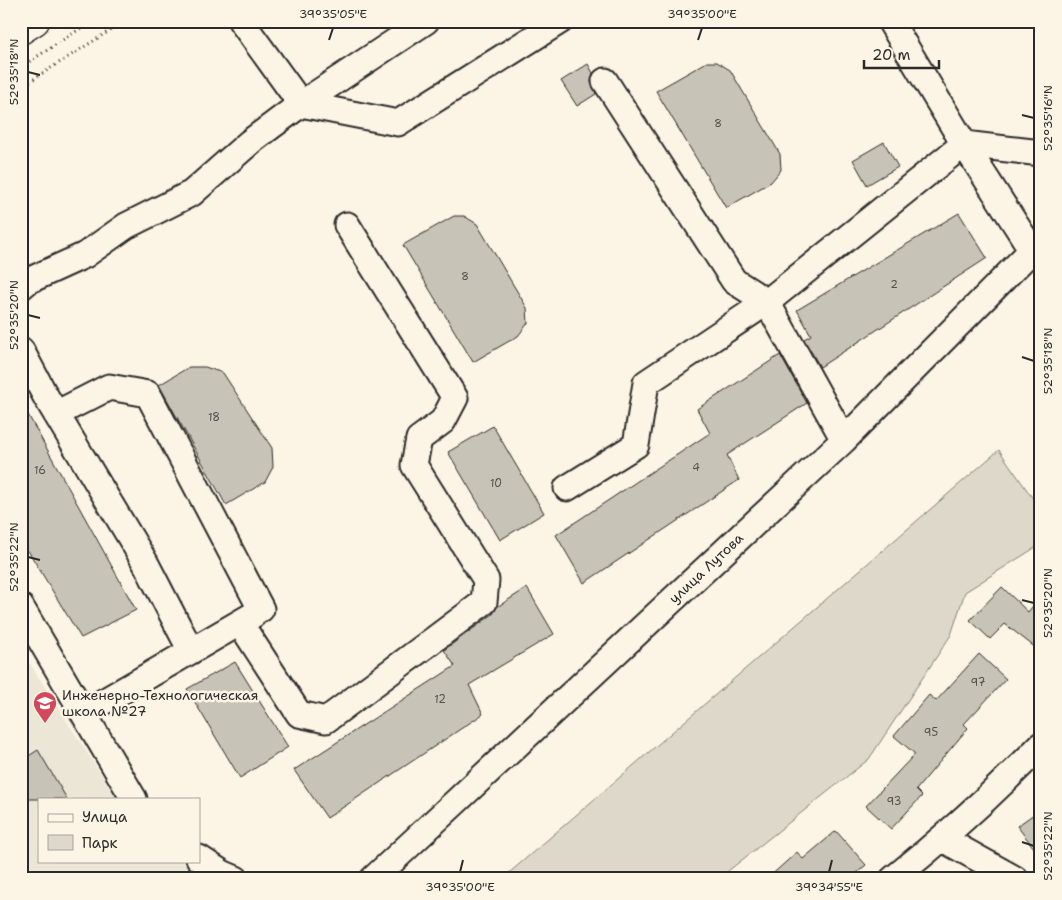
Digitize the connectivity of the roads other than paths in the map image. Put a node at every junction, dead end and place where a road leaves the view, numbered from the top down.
1 (35, 21) edge
2 (241, 21) edge
3 (426, 21) edge
4 (560, 21) edge
5 (890, 21) edge
6 (21, 30) edge
7 (605, 81) dead end
8 (301, 104) junction
9 (964, 144) junction
10 (1041, 153) edge
11 (347, 225) dead end
12 (1036, 253) edge
13 (21, 287) edge
14 (767, 302) junction
15 (21, 350) edge
16 (56, 414) junction
17 (844, 440) junction
18 (567, 488) dead end
19 (21, 607) edge
20 (240, 623) junction
21 (191, 651) junction
22 (84, 713) junction
23 (1041, 745) edge
24 (133, 798) edge
25 (943, 839) junction
26 (200, 859) edge
27 (236, 879) edge
28 (373, 879) edge
29 (893, 879) edge
30 (1015, 879) edge

1 - 6 main road
2 - 8 street
3 - 8 street
4 - 8 street
5 - 9 street
7 - 14 street
8 - 13 street
9 - 10 street
9 - 12 street
9 - 14 street
11 - 20 street
12 - 17 street, улица Лутова
14 - 17 street
14 - 18 street
15 - 16 street
16 - 20 street
16 - 21 street
17 - 28 street, улица Лутова
19 - 22 street
20 - 21 street
21 - 22 street
22 - 24 street
23 - 25 street
25 - 29 street
25 - 30 street
26 - 27 street

